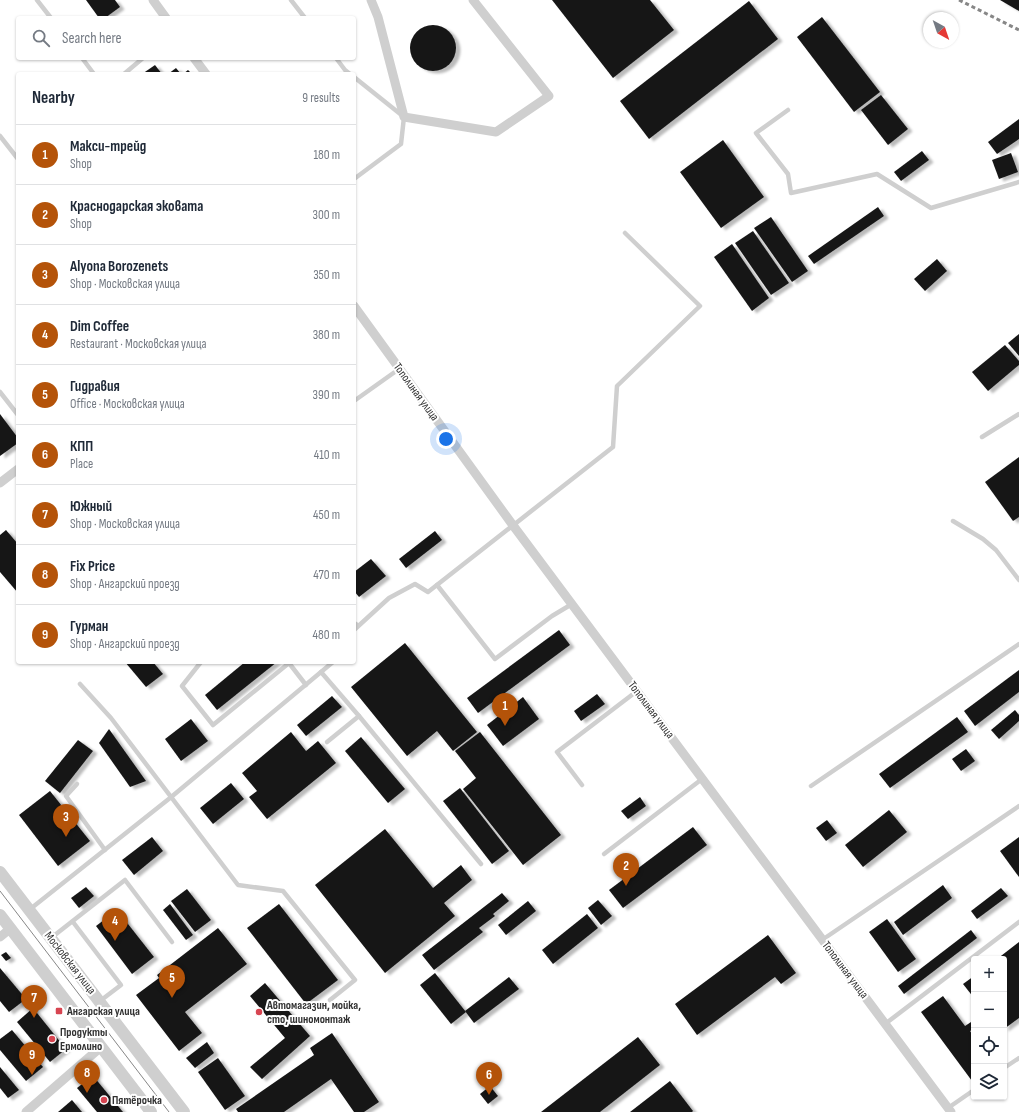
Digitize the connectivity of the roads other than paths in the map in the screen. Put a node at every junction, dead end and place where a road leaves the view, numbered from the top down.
1 (37, 0) edge
2 (153, 0) edge
3 (291, 0) edge
4 (371, 0) edge
5 (473, 0) edge
6 (49, 16) edge
7 (165, 16) edge
8 (303, 16) edge
9 (84, 60) edge
10 (142, 60) edge
11 (196, 60) edge
12 (338, 60) edge
13 (92, 72) edge
14 (126, 72) edge
15 (204, 72) edge
16 (348, 72) edge
17 (356, 79) edge
18 (788, 110) dead end
19 (404, 117) junction
20 (0, 136) edge
21 (6, 144) junction
22 (0, 148) edge
23 (16, 156) edge
24 (356, 178) edge
25 (1019, 182) edge
26 (625, 233) dead end
27 (356, 309) edge
28 (399, 369) junction
29 (0, 392) edge
30 (356, 400) edge
31 (16, 412) edge
32 (1019, 414) edge
33 (982, 437) dead end
34 (16, 471) edge
35 (0, 483) edge
36 (953, 521) dead end
37 (512, 524) junction
38 (1019, 580) edge
39 (437, 585) junction
40 (572, 604) junction
41 (356, 628) edge
42 (1019, 644) edge
43 (199, 664) edge
44 (288, 664) edge
45 (290, 664) edge
46 (331, 664) edge
47 (321, 672) junction
48 (80, 684) dead end
49 (306, 685) junction
50 (637, 691) junction
51 (359, 716) junction
52 (327, 742) dead end
53 (702, 778) junction
54 (77, 784) dead end
55 (582, 785) dead end
56 (811, 786) dead end
57 (170, 798) junction
58 (1019, 806) edge
59 (105, 850) junction
60 (604, 854) dead end
61 (481, 864) dead end
62 (0, 872) edge
63 (29, 910) junction
64 (0, 915) edge
65 (73, 922) junction
66 (1019, 922) edge
67 (10, 928) junction
68 (0, 936) edge
69 (51, 938) junction
70 (822, 940) junction
71 (172, 942) dead end
72 (330, 1000) dead end
73 (100, 1001) junction
74 (885, 1024) junction
75 (101, 1047) junction
76 (1019, 1058) edge
77 (1007, 1066) edge
78 (971, 1092) edge
79 (950, 1110) edge
80 (26, 1112) edge
81 (151, 1112) edge
82 (184, 1112) edge

1 - 6 lane
2 - 7 street
3 - 8 lane
4 - 19 street
5 - 19 street
9 - 13 lane
10 - 14 lane
11 - 15 street
12 - 16 lane
17 - 19 lane
18 - 25 lane
19 - 24 lane
20 - 21 lane
21 - 22 lane
21 - 23 lane
26 - 37 lane
27 - 28 street, Тополиная улица
28 - 30 lane
28 - 37 street, Тополиная улица
29 - 31 lane
32 - 33 lane
34 - 35 street
36 - 38 lane
37 - 39 lane
37 - 40 street, Тополиная улица
39 - 40 lane
39 - 41 lane
40 - 50 street, Тополиная улица
42 - 56 lane
43 - 44 lane
45 - 49 lane
46 - 47 lane
47 - 49 lane
47 - 51 lane
48 - 57 lane
49 - 57 lane
50 - 53 street, Тополиная улица
50 - 55 lane
51 - 52 lane
51 - 61 lane
53 - 60 lane
53 - 70 street, Тополиная улица
54 - 59 lane
57 - 59 lane
57 - 72 lane
58 - 70 lane
59 - 63 lane
62 - 63 street, Московская улица
63 - 69 street, Московская улица
64 - 67 street
65 - 69 lane
65 - 71 lane
65 - 73 lane
66 - 74 lane
67 - 68 street
67 - 75 street
69 - 73 street, Московская улица
70 - 74 street, Тополиная улица
73 - 82 street, Московская улица
74 - 79 street, Тополиная улица
75 - 80 street
75 - 81 street
76 - 77 lane
78 - 79 lane

